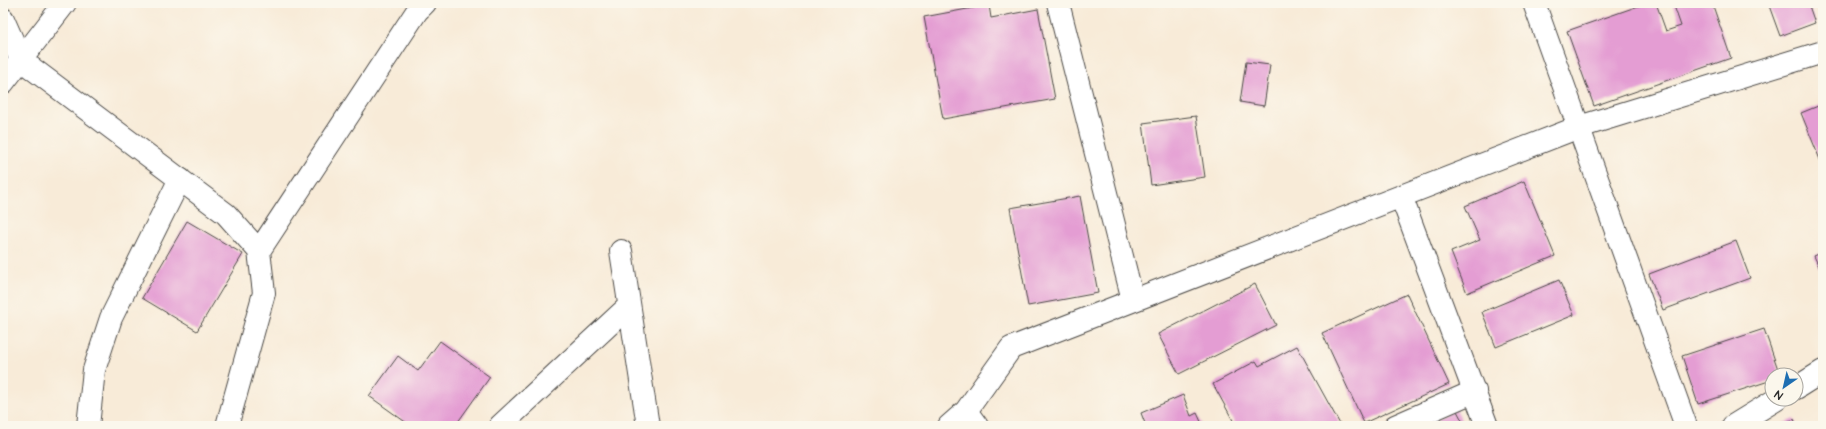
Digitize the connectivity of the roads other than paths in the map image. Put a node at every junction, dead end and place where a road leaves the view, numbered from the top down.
1 (65, 3) edge
2 (424, 3) edge
3 (1058, 3) edge
4 (1534, 3) edge
5 (3, 19) edge
6 (1823, 52) edge
7 (21, 60) junction
8 (3, 83) edge
9 (1578, 126) junction
10 (180, 180) junction
11 (1401, 196) junction
12 (259, 251) junction
13 (621, 252) dead end
14 (1133, 300) junction
15 (630, 306) junction
16 (1823, 371) edge
17 (1804, 383) edge
18 (1475, 391) junction
19 (1764, 407) edge
20 (972, 418) edge
21 (88, 426) edge
22 (227, 426) edge
23 (500, 426) edge
24 (648, 426) edge
25 (950, 426) edge
26 (1395, 426) edge
27 (1487, 426) edge
28 (1686, 426) edge
29 (1734, 426) edge

1 - 7 street
2 - 12 street
3 - 14 street
4 - 9 street
5 - 7 street
6 - 9 street
7 - 8 street
7 - 10 street
9 - 11 street
9 - 28 street
10 - 12 street
10 - 21 street
11 - 14 street
11 - 18 street
12 - 22 street
13 - 15 street
14 - 20 street
15 - 23 street
15 - 24 street
16 - 17 street
18 - 26 street
18 - 27 street
19 - 29 street
20 - 25 street

